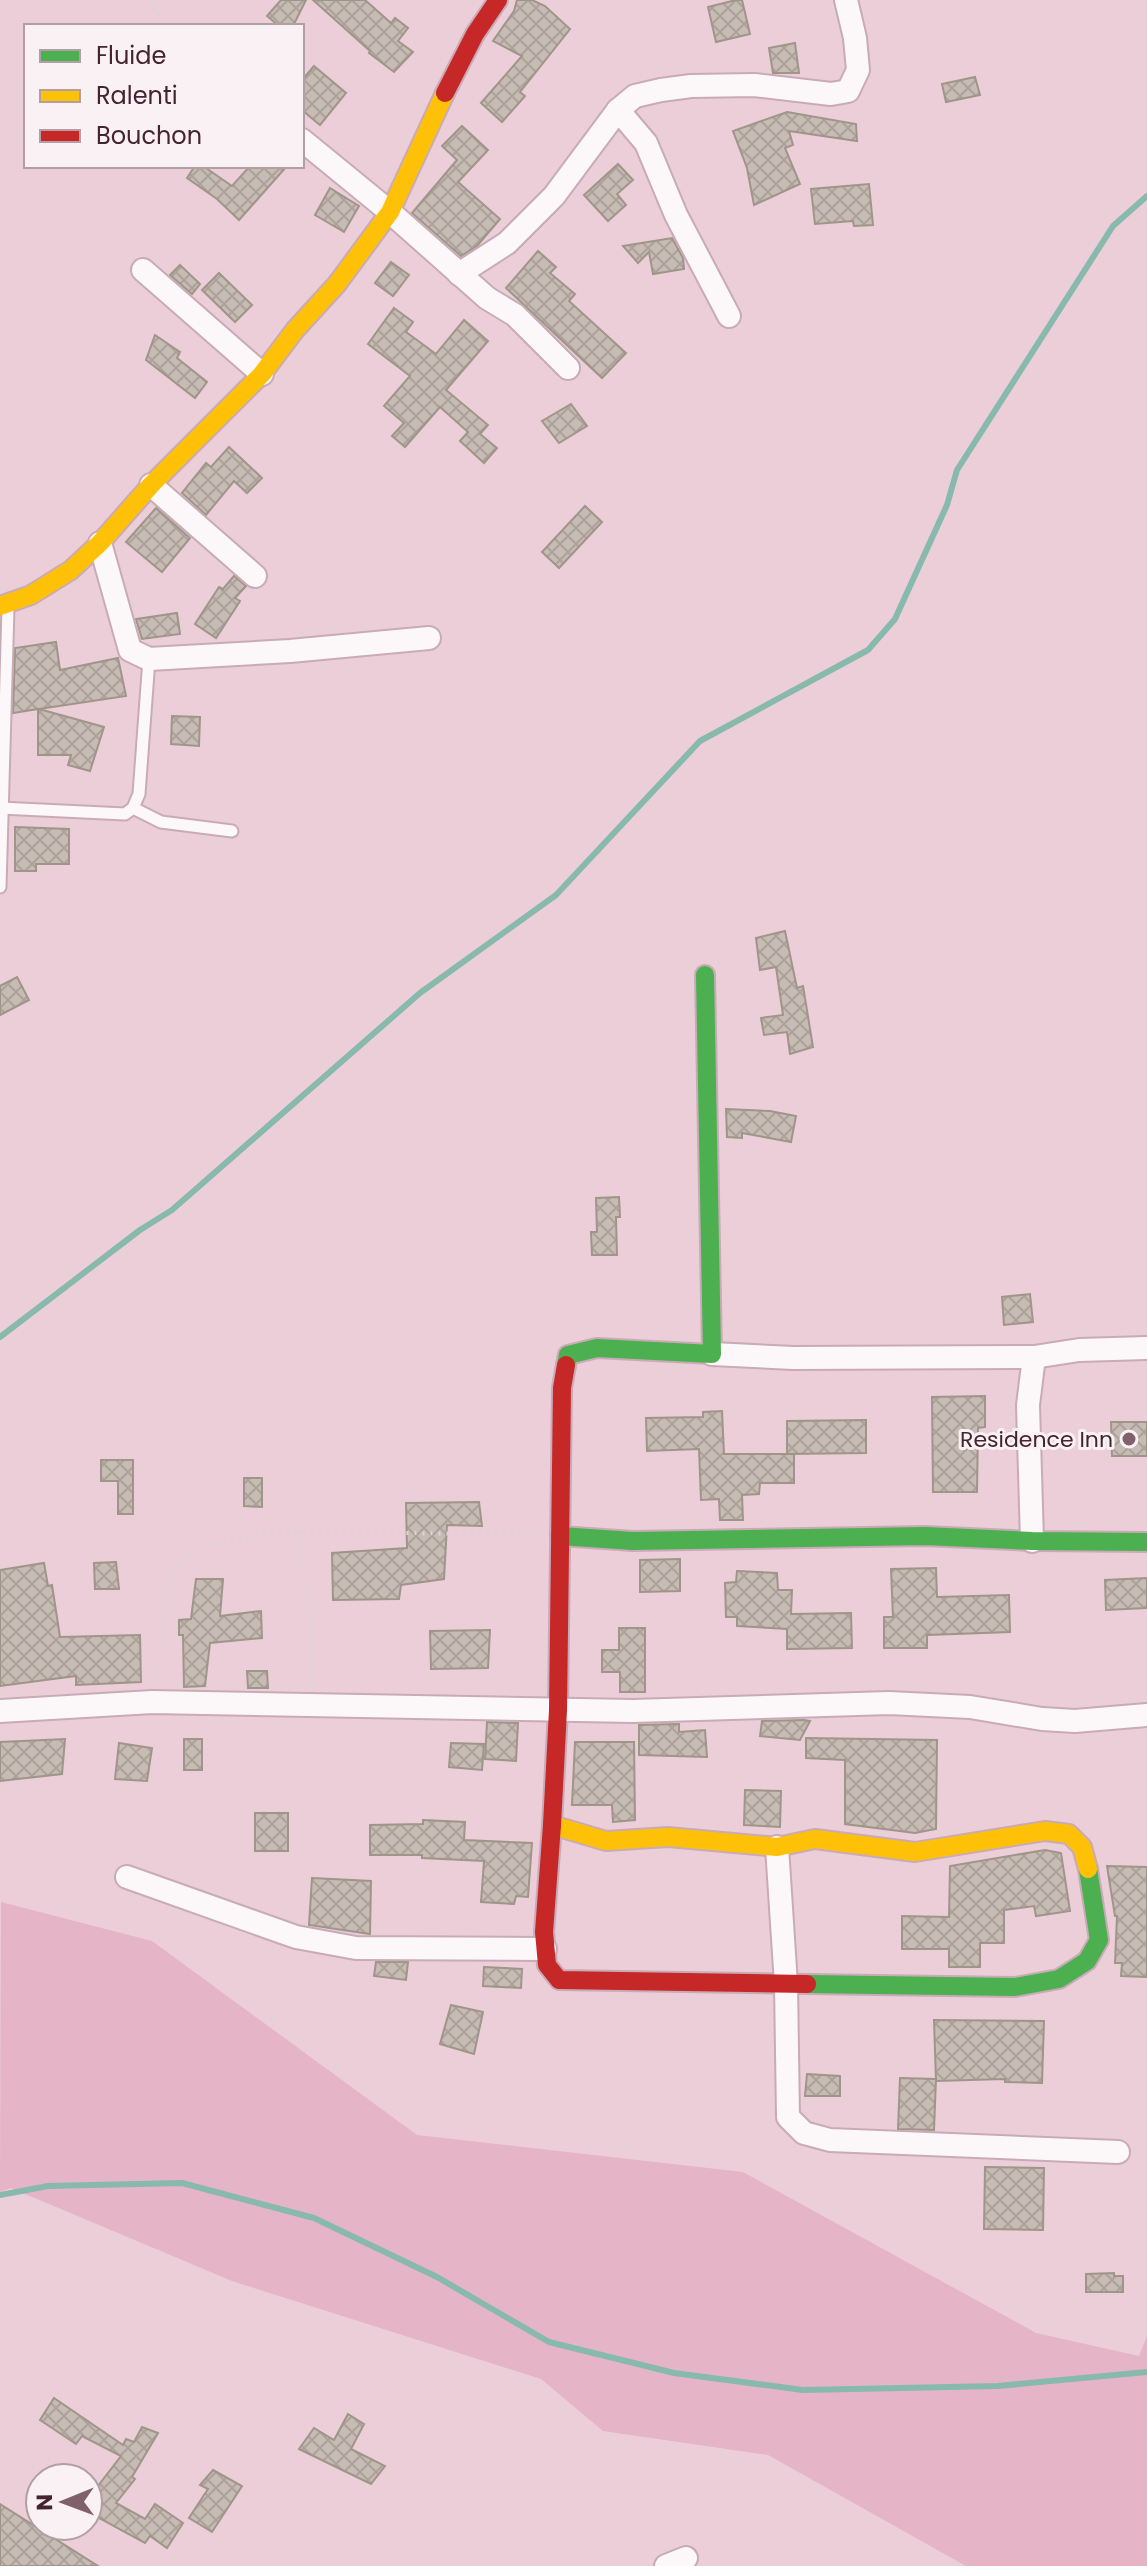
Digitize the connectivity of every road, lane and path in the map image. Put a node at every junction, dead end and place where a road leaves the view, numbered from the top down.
1 (151, 0) edge
2 (498, 0) edge
3 (846, 0) edge
4 (162, 24) edge
5 (618, 110) junction
6 (304, 142) edge
7 (390, 212) junction
8 (143, 270) dead end
9 (459, 274) junction
10 (729, 316) dead end
11 (568, 368) dead end
12 (262, 374) junction
13 (151, 485) junction
14 (100, 543) junction
15 (255, 576) dead end
16 (4, 605) edge
17 (429, 638) dead end
18 (149, 659) junction
19 (1, 808) edge
20 (133, 808) junction
21 (232, 831) dead end
22 (0, 887) edge
23 (705, 975) dead end
24 (1147, 1348) edge
25 (712, 1354) junction
26 (1034, 1357) junction
27 (300, 1531) junction
28 (560, 1536) junction
29 (1032, 1541) junction
30 (1147, 1542) edge
31 (152, 1702) junction
32 (307, 1706) junction
33 (558, 1710) junction
34 (0, 1711) edge
35 (1147, 1715) edge
36 (552, 1825) junction
37 (777, 1847) junction
38 (127, 1877) dead end
39 (545, 1949) junction
40 (786, 1984) junction
41 (1118, 2152) dead end

1 - 4 path
2 - 7 street
3 - 5 street
5 - 9 street
5 - 10 street
6 - 7 street
7 - 9 street
7 - 12 street
8 - 12 street
9 - 11 street
12 - 13 street
13 - 14 street
13 - 15 street
14 - 16 street
14 - 18 street
16 - 19 lane
17 - 18 street
18 - 20 lane
19 - 20 lane
19 - 22 lane
20 - 21 lane
23 - 25 street
24 - 26 street
25 - 26 street
25 - 28 street
26 - 29 street
27 - 28 path
27 - 31 path
27 - 32 path
28 - 29 street
28 - 33 street
29 - 30 street
31 - 32 street
31 - 34 street
32 - 33 street
33 - 35 street
33 - 36 street
36 - 37 street
36 - 39 street
37 - 40 street
37 - 40 street
38 - 39 street
39 - 40 street
40 - 41 street

